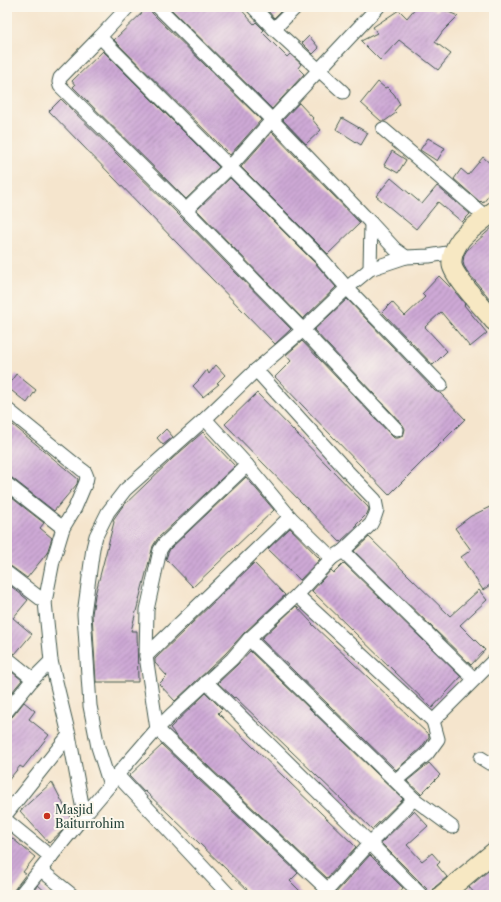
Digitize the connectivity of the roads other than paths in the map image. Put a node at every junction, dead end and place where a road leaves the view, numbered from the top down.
1 (128, 7) edge
2 (158, 7) edge
3 (253, 7) edge
4 (296, 7) edge
5 (378, 7) edge
6 (274, 29) junction
7 (100, 38) junction
8 (318, 70) junction
9 (343, 92) dead end
10 (272, 120) junction
11 (383, 129) dead end
12 (230, 167) junction
13 (186, 210) junction
14 (490, 214) edge
15 (371, 223) junction
16 (453, 252) junction
17 (406, 257) junction
18 (370, 269) junction
19 (347, 288) junction
20 (494, 321) edge
21 (303, 330) junction
22 (256, 370) junction
23 (441, 385) dead end
24 (7, 409) edge
25 (206, 419) junction
26 (397, 430) dead end
27 (247, 465) junction
28 (7, 484) edge
29 (290, 517) junction
30 (63, 528) junction
31 (338, 555) junction
32 (7, 573) edge
33 (297, 594) junction
34 (45, 602) junction
35 (249, 639) junction
36 (146, 656) junction
37 (7, 658) edge
38 (494, 660) edge
39 (51, 661) junction
40 (33, 679) junction
41 (474, 679) junction
42 (206, 682) junction
43 (7, 711) edge
44 (433, 722) junction
45 (157, 729) junction
46 (69, 735) junction
47 (481, 758) dead end
48 (494, 764) edge
49 (396, 780) junction
50 (110, 784) junction
51 (414, 799) junction
52 (7, 813) edge
53 (85, 814) junction
54 (7, 821) edge
55 (452, 827) dead end
56 (370, 843) junction
57 (494, 852) edge
58 (51, 857) junction
59 (41, 870) junction
60 (325, 893) edge
61 (414, 893) edge
62 (20, 895) edge
63 (72, 895) edge
64 (229, 895) edge
65 (442, 895) edge

1 - 7 street
2 - 10 street
3 - 6 street
4 - 6 street
5 - 8 street
6 - 8 street
7 - 12 street
7 - 13 street
8 - 9 street
8 - 10 street
10 - 12 street
10 - 15 street
11 - 14 street
12 - 13 street
12 - 19 street
13 - 21 street
14 - 16 street
15 - 17 street
15 - 18 street
16 - 17 street
16 - 20 street
17 - 18 street
18 - 19 street
19 - 21 street
19 - 23 street
21 - 22 street
21 - 26 street
22 - 25 street
22 - 31 street
24 - 30 street
25 - 27 street
25 - 50 street
27 - 29 street
27 - 36 street
28 - 30 street
29 - 31 street
29 - 36 street
30 - 34 street
31 - 33 street
31 - 41 street
32 - 34 street
33 - 35 street
33 - 44 street
34 - 39 street
35 - 42 street
35 - 49 street
36 - 45 street
37 - 40 street
38 - 41 street
39 - 40 street
39 - 46 street
40 - 43 street
41 - 44 street
42 - 45 street
42 - 56 street
44 - 49 street
45 - 50 street
45 - 60 street
46 - 52 street
46 - 53 street
47 - 48 street
49 - 51 street
50 - 53 street
50 - 64 street
51 - 55 street
51 - 56 street
53 - 58 street
54 - 58 street
56 - 60 street
56 - 61 street
57 - 65 street
58 - 59 street
59 - 62 street
59 - 63 street

